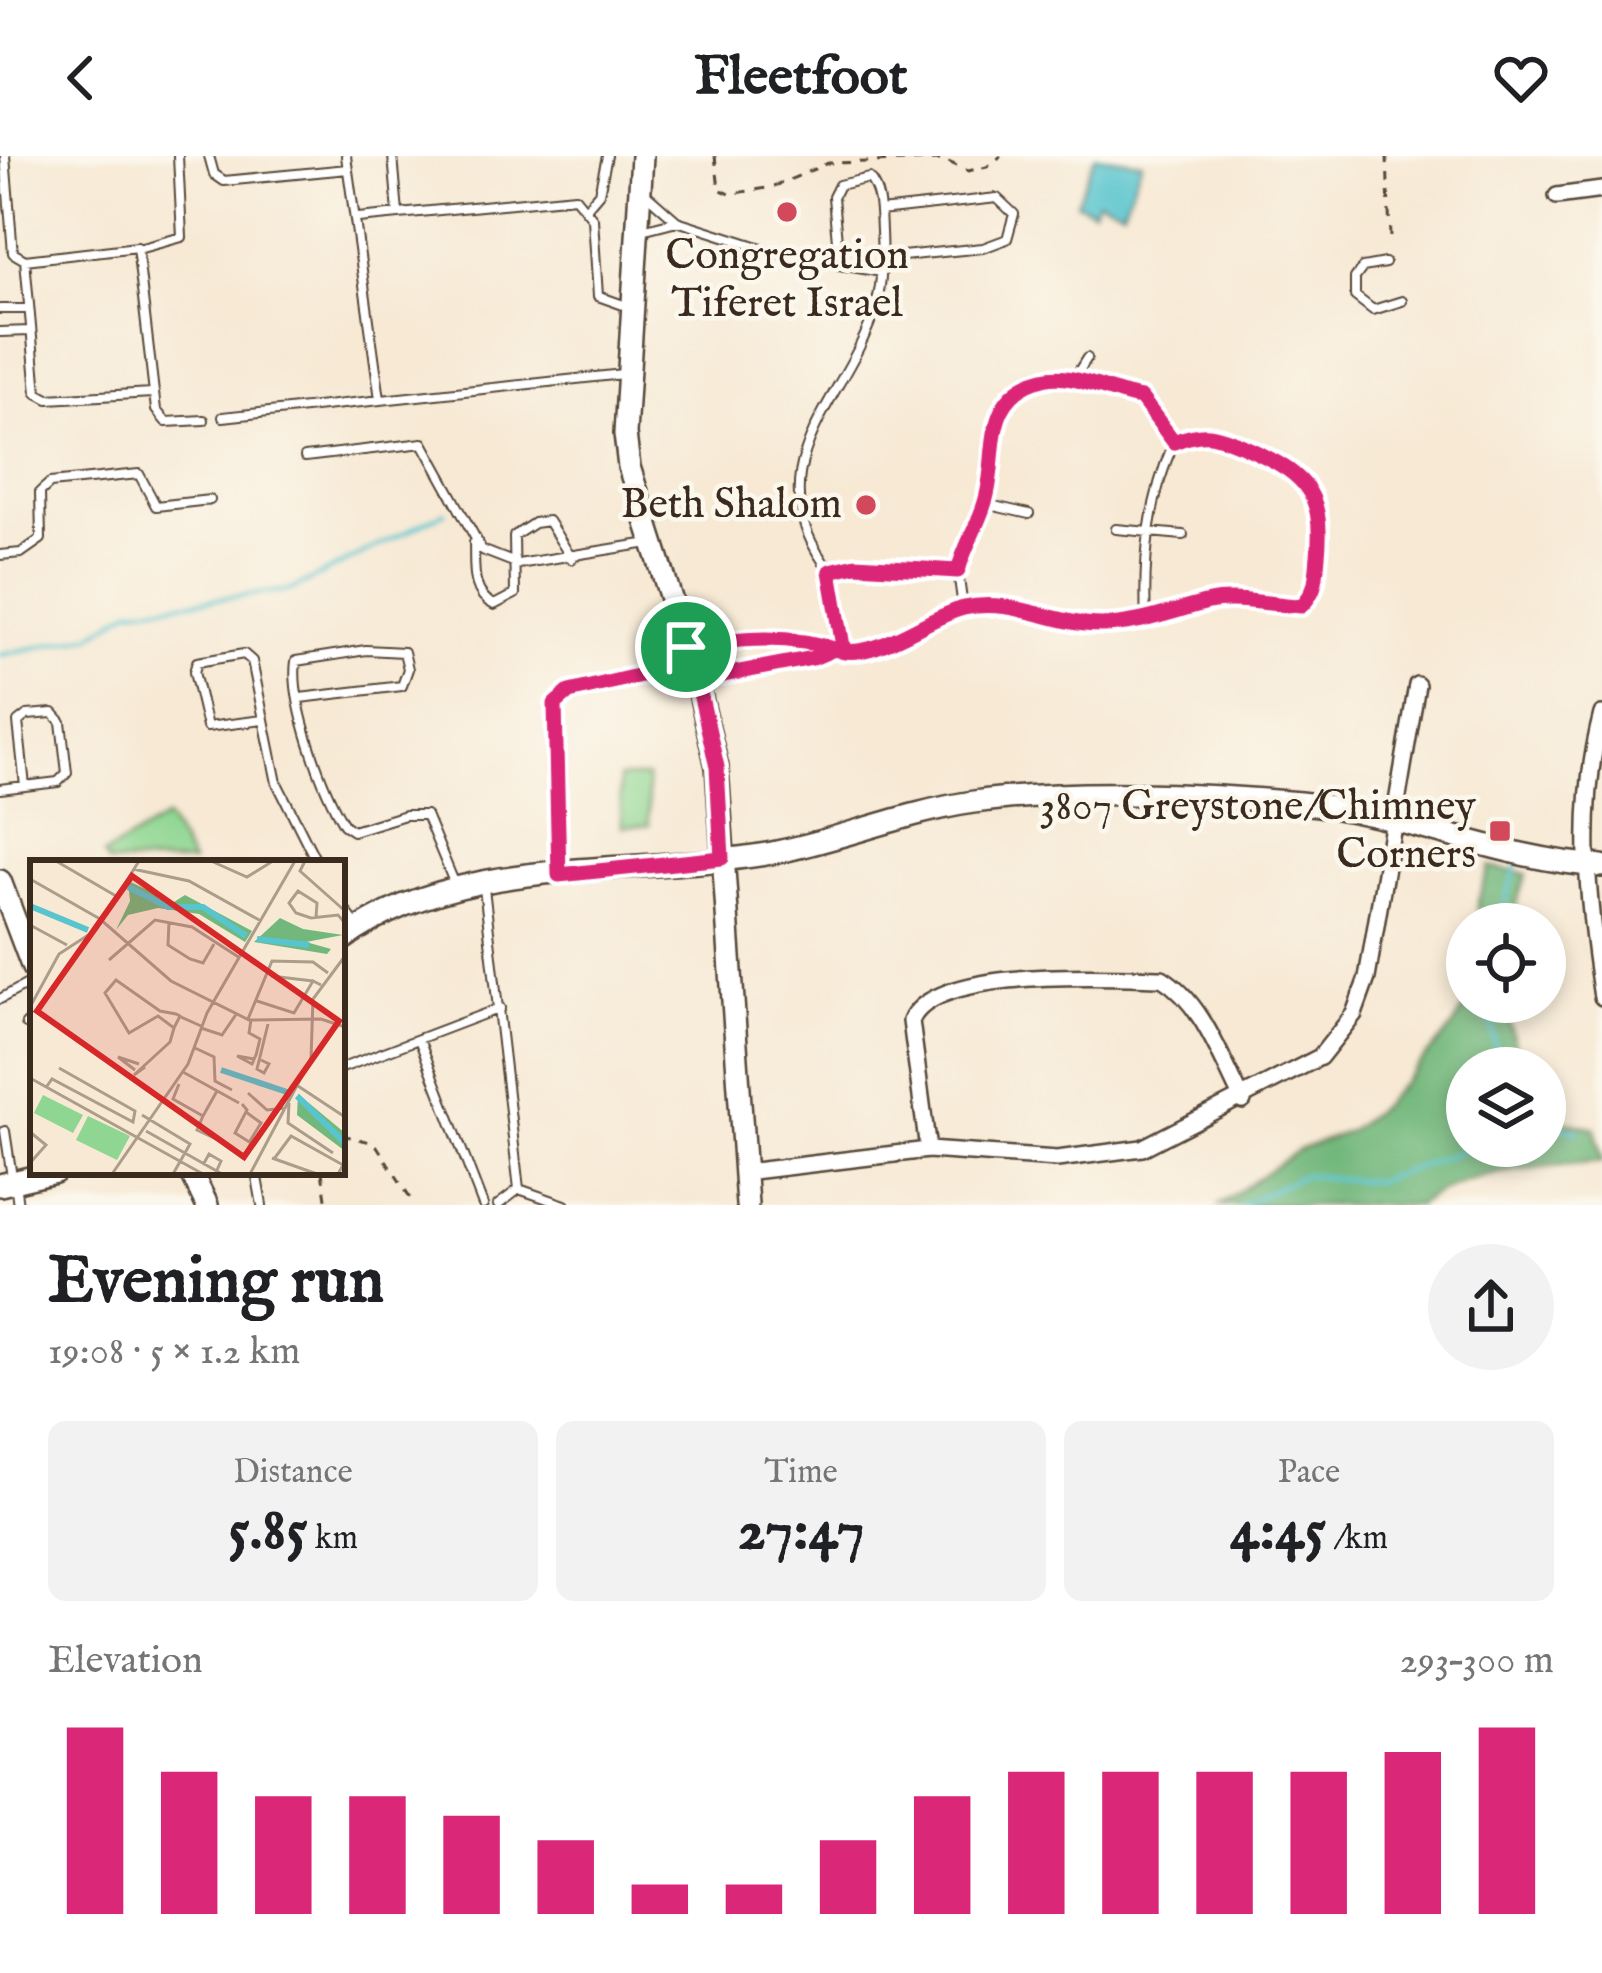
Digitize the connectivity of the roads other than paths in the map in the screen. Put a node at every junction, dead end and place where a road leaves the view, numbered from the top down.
1 (5, 156) edge
2 (178, 156) edge
3 (209, 156) edge
4 (346, 156) edge
5 (393, 156) edge
6 (607, 156) edge
7 (642, 156) edge
8 (348, 169) junction
9 (640, 189) junction
10 (1602, 190) edge
11 (1557, 196) dead end
12 (587, 207) junction
13 (880, 211) junction
14 (398, 213) junction
15 (358, 218) junction
16 (677, 221) junction
17 (636, 231) junction
18 (138, 249) junction
19 (882, 258) junction
20 (25, 260) junction
21 (839, 263) junction
22 (1385, 263) dead end
23 (882, 272) junction
24 (1402, 301) dead end
25 (630, 307) junction
26 (28, 308) junction
27 (0, 309) edge
28 (30, 331) junction
29 (0, 332) edge
30 (1087, 358) dead end
31 (625, 374) junction
32 (1074, 379) junction
33 (152, 393) junction
34 (380, 399) junction
35 (223, 417) dead end
36 (204, 421) dead end
37 (1174, 442) junction
38 (304, 457) dead end
39 (210, 500) dead end
40 (985, 504) junction
41 (1029, 514) dead end
42 (1116, 529) dead end
43 (1149, 532) junction
44 (1183, 535) dead end
45 (474, 541) junction
46 (651, 543) junction
47 (0, 555) edge
48 (572, 559) junction
49 (518, 564) junction
50 (830, 571) junction
51 (958, 571) junction
52 (963, 608) junction
53 (1147, 621) junction
54 (839, 651) junction
55 (692, 664) junction
56 (1417, 685) dead end
57 (300, 698) junction
58 (1602, 714) edge
59 (263, 720) junction
60 (25, 786) junction
61 (0, 790) edge
62 (1394, 823) junction
63 (722, 858) junction
64 (316, 860) edge
65 (1593, 866) edge
66 (559, 875) junction
67 (0, 881) edge
68 (483, 884) junction
69 (457, 888) junction
70 (15, 924) edge
71 (350, 934) edge
72 (30, 961) edge
73 (30, 983) edge
74 (1602, 997) edge
75 (0, 999) edge
76 (500, 1008) junction
77 (419, 1039) junction
78 (345, 1067) edge
79 (1243, 1101) junction
80 (5, 1131) dead end
81 (928, 1150) junction
82 (745, 1172) junction
83 (43, 1175) edge
84 (192, 1175) edge
85 (257, 1175) edge
86 (10, 1183) edge
87 (519, 1189) junction
88 (18, 1205) edge
89 (207, 1205) edge
90 (262, 1205) edge
91 (483, 1205) edge
92 (498, 1205) edge
93 (565, 1205) edge
94 (747, 1205) edge

1 - 20 lane
2 - 18 lane
3 - 8 lane
4 - 8 lane
5 - 14 lane
6 - 12 lane
7 - 9 street
8 - 15 lane
9 - 16 lane
9 - 17 street
10 - 11 street
12 - 14 lane
12 - 25 lane
13 - 19 lane
13 - 19 lane
13 - 21 lane
14 - 15 lane
15 - 34 lane
16 - 17 lane
16 - 21 lane
17 - 25 street
18 - 20 lane
18 - 33 lane
19 - 23 lane
20 - 26 lane
21 - 23 lane
22 - 24 lane
23 - 50 lane
25 - 31 street
26 - 27 lane
26 - 28 lane
28 - 29 lane
28 - 33 lane
30 - 32 lane
31 - 34 lane
31 - 46 street
32 - 37 lane
32 - 40 lane
33 - 36 lane
34 - 35 lane
37 - 43 lane
37 - 53 lane
38 - 45 lane
39 - 47 lane
40 - 41 lane
40 - 51 lane
42 - 43 lane
43 - 44 lane
43 - 53 lane
45 - 49 lane
45 - 49 lane
46 - 48 lane
46 - 55 street
48 - 49 lane
48 - 49 lane
50 - 51 lane
50 - 54 lane
51 - 52 lane
52 - 53 lane
52 - 54 lane
54 - 55 lane
54 - 55 lane
55 - 63 street
55 - 66 lane
56 - 62 street
57 - 57 lane
57 - 69 lane
58 - 65 street
59 - 59 lane
59 - 64 lane
60 - 60 lane
60 - 61 lane
62 - 63 street
62 - 65 street
62 - 79 street
63 - 66 street
63 - 82 street
65 - 74 street
66 - 68 street
67 - 70 street
68 - 69 street
68 - 76 lane
69 - 71 street
70 - 72 street
73 - 75 lane
76 - 77 lane
76 - 87 lane
77 - 78 lane
77 - 91 lane
79 - 81 street
79 - 81 street
80 - 86 lane
81 - 82 street
82 - 94 street
83 - 86 street
84 - 89 street
85 - 90 lane
86 - 88 lane
87 - 92 lane
87 - 93 lane

